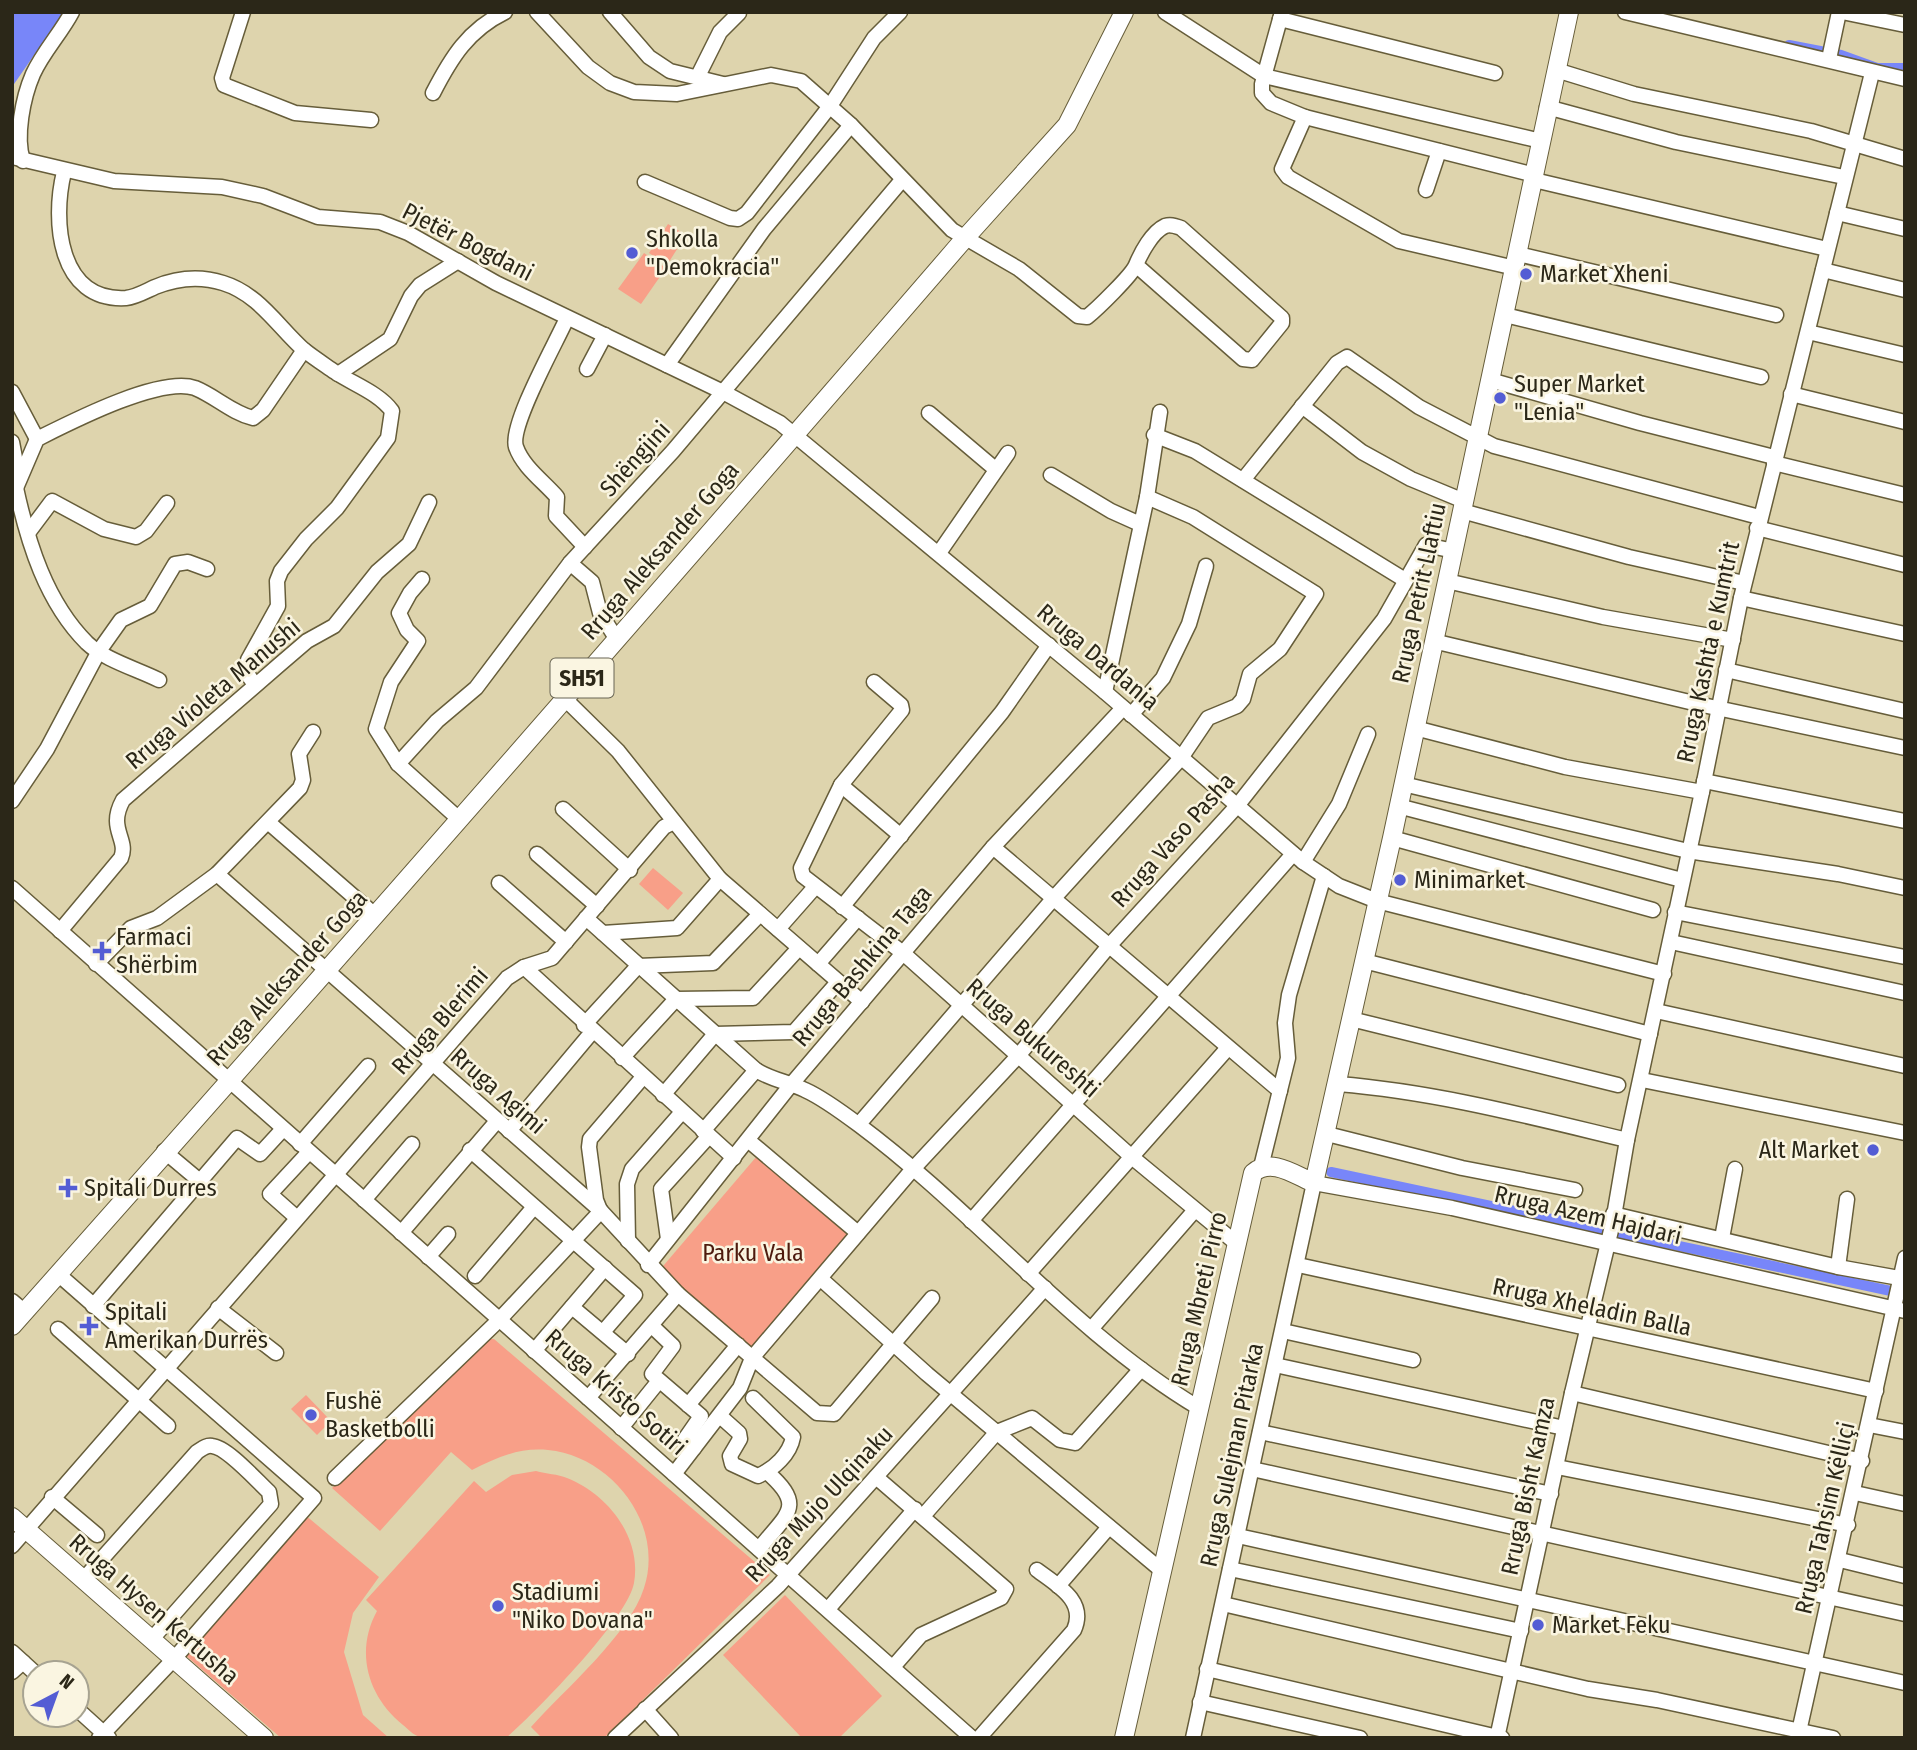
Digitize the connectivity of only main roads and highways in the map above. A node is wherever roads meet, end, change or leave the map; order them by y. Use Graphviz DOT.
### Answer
graph roads {
  1 [pos="1124,12"];
  2 [pos="1569,12"];
  3 [pos="1261,1167"];
  4 [pos="1314,1183"];
  5 [pos="19,1306"];
  6 [pos="12,1326"];
  7 [pos="12,1517"];
  8 [pos="264,1738"];
  9 [pos="1124,1738"];
  1 -- 5 [label="main road, Rruga Aleksander Goga / SH51"];
  2 -- 4 [label="main road, Rruga Petrit Llaftiu"];
  3 -- 4 [label="main road, Rruga Azem Hajdari"];
  3 -- 9 [label="main road, Rruga Mbreti Pirro"];
  5 -- 6 [label="main road, Rruga Aleksander Goga / SH51"];
  7 -- 8 [label="main road, Rruga Hysen Kertusha"];
}
